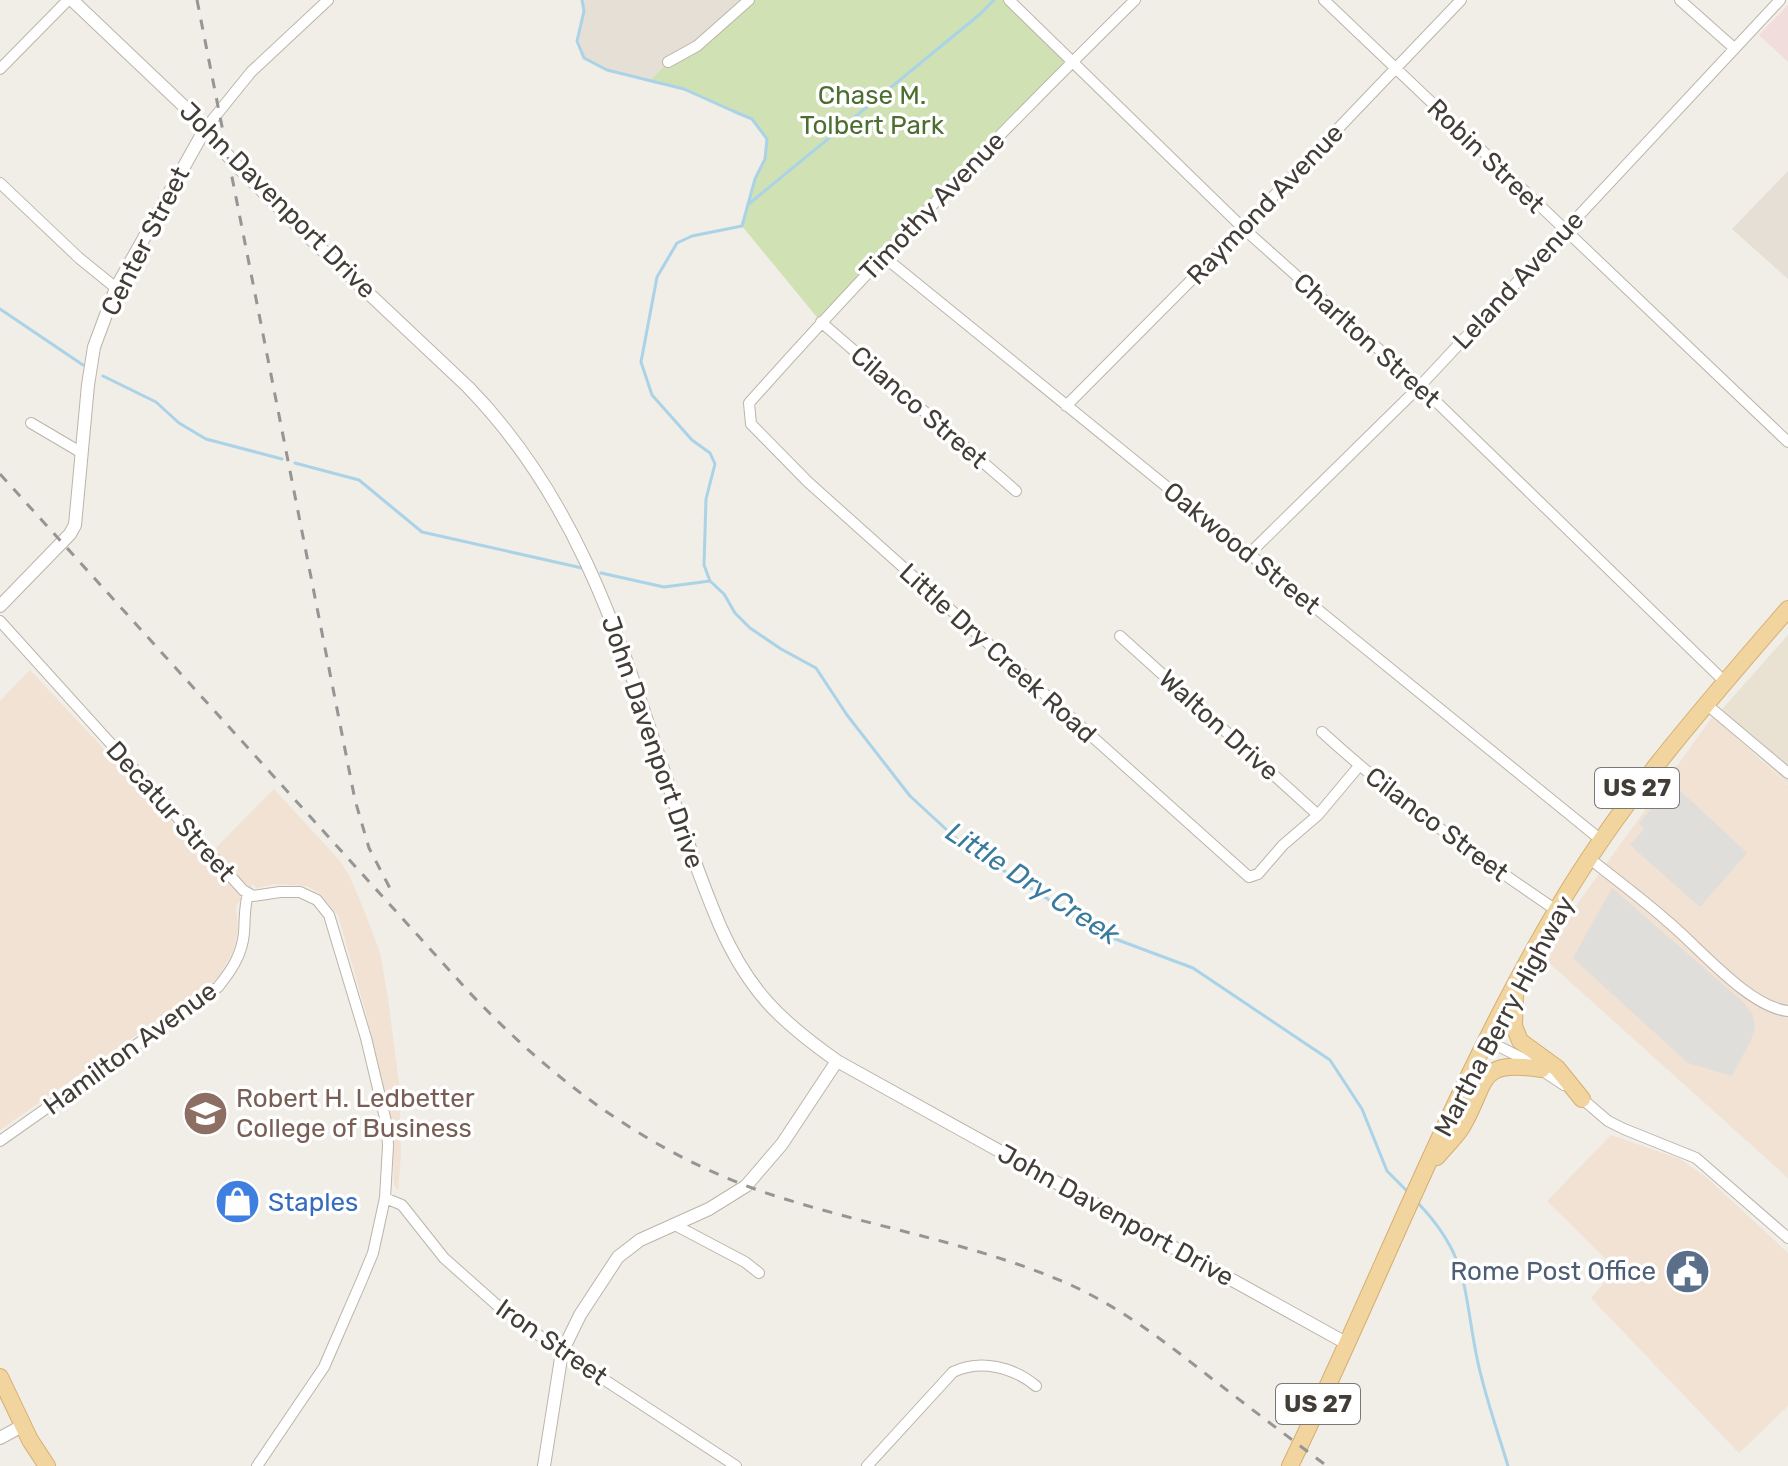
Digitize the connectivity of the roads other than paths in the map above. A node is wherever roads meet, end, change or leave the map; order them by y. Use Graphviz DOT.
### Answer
graph roads {
  1 [pos="70,0"];
  2 [pos="328,0"];
  3 [pos="749,0"];
  4 [pos="1009,0"];
  5 [pos="1135,0"];
  6 [pos="1324,0"];
  7 [pos="1461,0"];
  8 [pos="1680,0"];
  9 [pos="1780,0"];
  10 [pos="1734,48"];
  11 [pos="668,62"];
  12 [pos="1072,62"];
  13 [pos="0,69"];
  14 [pos="1395,70"];
  15 [pos="205,129"];
  16 [pos="0,183"];
  17 [pos="1243,228"];
  18 [pos="1564,230"];
  19 [pos="883,256"];
  20 [pos="116,288"];
  21 [pos="821,322"];
  22 [pos="1420,386"];
  23 [pos="1066,406"];
  24 [pos="31,423"];
  25 [pos="751,424"];
  26 [pos="1788,442"];
  27 [pos="82,453"];
  28 [pos="1016,491"];
  29 [pos="1249,554"];
  30 [pos="0,606"];
  31 [pos="1788,609"];
  32 [pos="0,621"];
  33 [pos="1120,636"];
  34 [pos="1725,682"];
  35 [pos="1706,704"];
  36 [pos="1322,732"];
  37 [pos="1359,766"];
  38 [pos="1788,773"];
  39 [pos="1318,815"];
  40 [pos="1601,840"];
  41 [pos="1589,858"];
  42 [pos="248,894"];
  43 [pos="1556,910"];
  44 [pos="1515,986"];
  45 [pos="1788,1011"];
  46 [pos="1486,1040"];
  47 [pos="837,1061"];
  48 [pos="1542,1069"];
  49 [pos="1582,1099"];
  50 [pos="0,1141"];
  51 [pos="1440,1146"];
  52 [pos="385,1198"];
  53 [pos="675,1225"];
  54 [pos="1788,1238"];
  55 [pos="759,1273"];
  56 [pos="1346,1343"];
  57 [pos="562,1352"];
  58 [pos="0,1377"];
  59 [pos="1036,1386"];
  60 [pos="22,1426"];
  61 [pos="0,1438"];
  62 [pos="47,1466"];
  63 [pos="257,1466"];
  64 [pos="544,1466"];
  65 [pos="736,1466"];
  66 [pos="867,1466"];
  67 [pos="1290,1466"];
  1 -- 13 [label="street"];
  1 -- 15 [label="street, John Davenport Drive"];
  2 -- 15 [label="street"];
  3 -- 11 [label="street"];
  4 -- 12 [label="street, Charlton Street"];
  5 -- 12 [label="street, Timothy Avenue"];
  6 -- 14 [label="street, Robin Street"];
  7 -- 14 [label="street, Raymond Avenue"];
  8 -- 10 [label="street"];
  9 -- 10 [label="street, Leland Avenue"];
  10 -- 18 [label="street, Leland Avenue"];
  12 -- 17 [label="street, Charlton Street"];
  12 -- 19 [label="street, Timothy Avenue"];
  14 -- 17 [label="street, Raymond Avenue"];
  14 -- 18 [label="street, Robin Street"];
  15 -- 20 [label="street, Center Street"];
  15 -- 47 [label="street, John Davenport Drive"];
  16 -- 20 [label="street"];
  17 -- 22 [label="street, Charlton Street"];
  17 -- 23 [label="street, Raymond Avenue"];
  18 -- 22 [label="street, Leland Avenue"];
  18 -- 26 [label="street, Robin Street"];
  19 -- 21 [label="street, Timothy Avenue"];
  19 -- 23 [label="street, Oakwood Street"];
  20 -- 27 [label="street, Center Street"];
  21 -- 25 [label="street, Timothy Avenue"];
  21 -- 28 [label="street, Cilanco Street"];
  22 -- 29 [label="street, Leland Avenue"];
  22 -- 34 [label="street, Charlton Street"];
  23 -- 29 [label="street, Oakwood Street"];
  24 -- 27 [label="street"];
  25 -- 39 [label="street, Little Dry Creek Road"];
  27 -- 30 [label="street, Center Street"];
  29 -- 40 [label="street, Oakwood Street"];
  31 -- 34 [label="main road, Martha Berry Highway / US 27"];
  32 -- 42 [label="street, Decatur Street"];
  33 -- 39 [label="street, Walton Drive"];
  34 -- 35 [label="main road, Martha Berry Highway / US 27"];
  35 -- 38 [label="street"];
  35 -- 40 [label="main road, Martha Berry Highway / US 27"];
  36 -- 37 [label="street, Cilanco Street"];
  37 -- 39 [label="street"];
  37 -- 43 [label="street, Cilanco Street"];
  40 -- 41 [label="main road, Martha Berry Highway / US 27"];
  41 -- 43 [label="main road, Martha Berry Highway / US 27"];
  41 -- 45 [label="street"];
  42 -- 50 [label="street, Hamilton Avenue"];
  42 -- 52 [label="street, Decatur Street"];
  43 -- 44 [label="main road, Martha Berry Highway / US 27"];
  44 -- 46 [label="main road, Martha Berry Highway / US 27"];
  44 -- 49 [label="main road"];
  46 -- 48 [label="street"];
  46 -- 51 [label="main road, Martha Berry Highway / US 27"];
  47 -- 53 [label="street"];
  47 -- 56 [label="street, John Davenport Drive"];
  48 -- 49 [label="street"];
  48 -- 51 [label="main road"];
  49 -- 54 [label="street"];
  51 -- 56 [label="main road, US 27"];
  52 -- 57 [label="street, Iron Street"];
  52 -- 63 [label="street, Decatur Street"];
  53 -- 55 [label="street"];
  53 -- 57 [label="street"];
  56 -- 67 [label="main road, US 27"];
  57 -- 64 [label="street"];
  57 -- 65 [label="street, Iron Street"];
  58 -- 60 [label="main road"];
  59 -- 66 [label="street"];
  60 -- 61 [label="street"];
  60 -- 62 [label="main road"];
}
